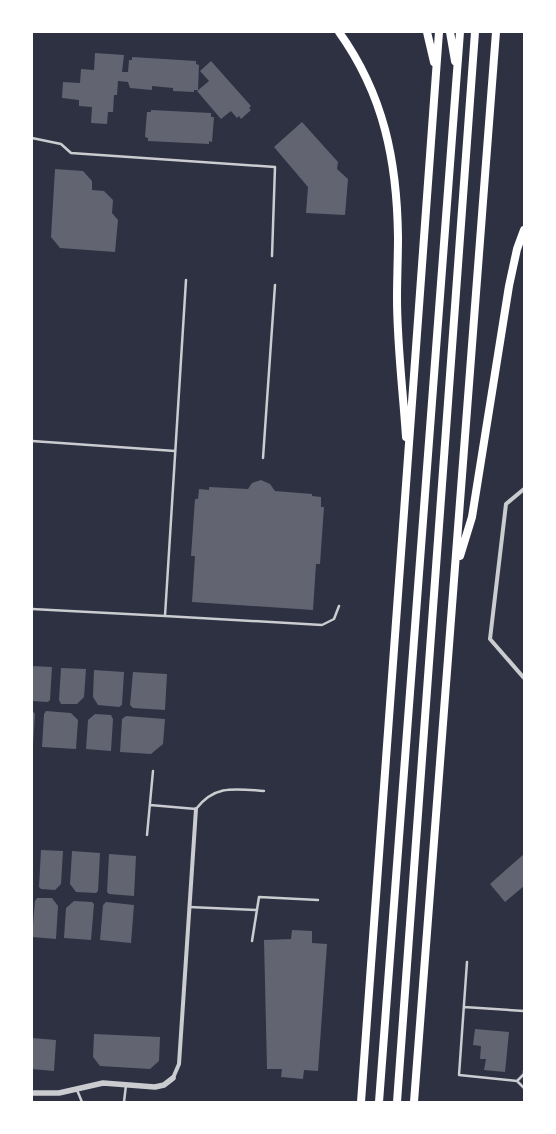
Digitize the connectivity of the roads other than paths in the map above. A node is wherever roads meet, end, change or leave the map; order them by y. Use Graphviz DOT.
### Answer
graph roads {
  1 [pos="339,32"];
  2 [pos="427,32"];
  3 [pos="439,32"];
  4 [pos="450,32"];
  5 [pos="460,32"];
  6 [pos="476,32"];
  7 [pos="496,32"];
  8 [pos="436,72"];
  9 [pos="457,76"];
  10 [pos="32,138"];
  11 [pos="524,230"];
  12 [pos="272,256"];
  13 [pos="186,280"];
  14 [pos="275,285"];
  15 [pos="32,441"];
  16 [pos="175,451"];
  17 [pos="263,458"];
  18 [pos="408,467"];
  19 [pos="524,489"];
  20 [pos="456,572"];
  21 [pos="339,606"];
  22 [pos="32,609"];
  23 [pos="165,616"];
  24 [pos="524,678"];
  25 [pos="153,771"];
  26 [pos="264,790"];
  27 [pos="150,805"];
  28 [pos="196,809"];
  29 [pos="148,835"];
  30 [pos="318,900"];
  31 [pos="189,906"];
  32 [pos="257,910"];
  33 [pos="252,941"];
  34 [pos="467,962"];
  35 [pos="464,1007"];
  36 [pos="524,1011"];
  37 [pos="524,1071"];
  38 [pos="173,1078"];
  39 [pos="517,1081"];
  40 [pos="126,1084"];
  41 [pos="524,1088"];
  42 [pos="76,1089"];
  43 [pos="32,1093"];
  44 [pos="82,1102"];
  45 [pos="124,1102"];
  46 [pos="361,1102"];
  47 [pos="379,1102"];
  48 [pos="397,1102"];
  49 [pos="414,1102"];
  1 -- 18 [label="highway"];
  2 -- 8 [label="highway"];
  3 -- 8 [label="highway"];
  4 -- 9 [label="highway"];
  5 -- 9 [label="highway"];
  6 -- 48 [label="highway"];
  7 -- 20 [label="highway"];
  8 -- 18 [label="highway"];
  9 -- 47 [label="highway"];
  10 -- 12 [label="lane"];
  11 -- 20 [label="highway"];
  13 -- 16 [label="lane"];
  14 -- 17 [label="lane"];
  15 -- 16 [label="lane"];
  16 -- 23 [label="lane"];
  18 -- 46 [label="highway"];
  19 -- 24 [label="street"];
  20 -- 49 [label="highway"];
  21 -- 23 [label="lane"];
  22 -- 23 [label="lane"];
  25 -- 27 [label="lane"];
  26 -- 28 [label="lane"];
  27 -- 28 [label="lane"];
  27 -- 29 [label="lane"];
  28 -- 31 [label="street"];
  30 -- 32 [label="lane"];
  31 -- 32 [label="lane"];
  31 -- 38 [label="street"];
  32 -- 33 [label="lane"];
  34 -- 35 [label="lane"];
  35 -- 36 [label="lane"];
  35 -- 39 [label="lane"];
  37 -- 39 [label="lane"];
  38 -- 40 [label="street"];
  39 -- 41 [label="lane"];
  40 -- 42 [label="street"];
  40 -- 45 [label="lane"];
  42 -- 43 [label="street"];
  42 -- 44 [label="lane"];
}
